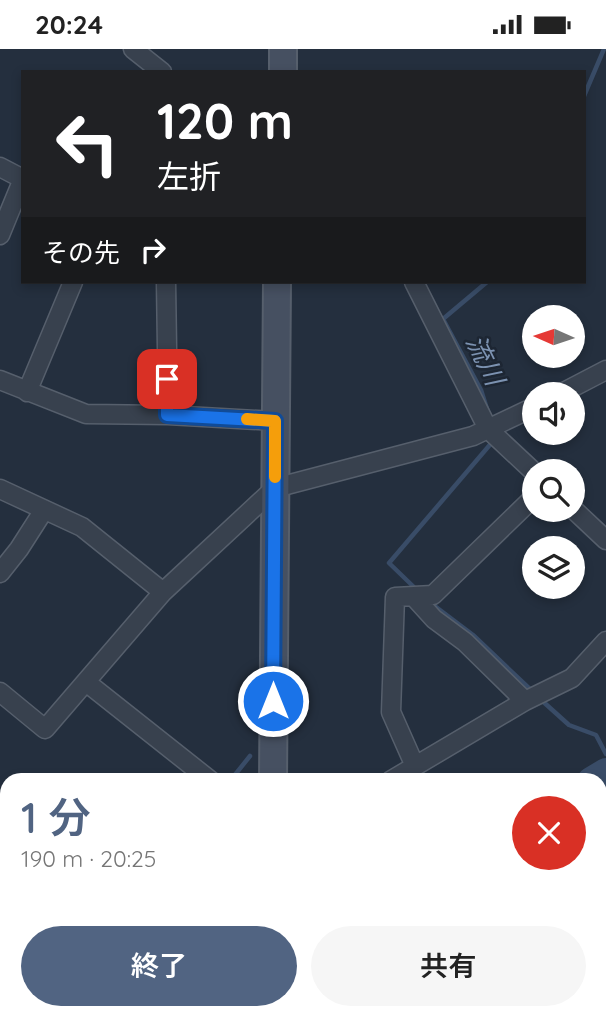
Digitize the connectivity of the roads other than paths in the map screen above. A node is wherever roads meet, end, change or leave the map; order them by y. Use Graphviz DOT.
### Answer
graph roads {
  1 [pos="133,49"];
  2 [pos="283,49"];
  3 [pos="159,70"];
  4 [pos="283,70"];
  5 [pos="0,167"];
  6 [pos="21,178"];
  7 [pos="21,184"];
  8 [pos="0,235"];
  9 [pos="72,284"];
  10 [pos="166,284"];
  11 [pos="277,284"];
  12 [pos="415,284"];
  13 [pos="606,370"];
  14 [pos="0,380"];
  15 [pos="583,382"];
  16 [pos="27,391"];
  17 [pos="522,413"];
  18 [pos="167,415"];
  19 [pos="275,421"];
  20 [pos="488,429"];
  21 [pos="522,461"];
  22 [pos="275,488"];
  23 [pos="0,489"];
  24 [pos="522,509"];
  25 [pos="44,510"];
  26 [pos="585,521"];
  27 [pos="606,540"];
  28 [pos="0,573"];
  29 [pos="163,592"];
  30 [pos="414,597"];
  31 [pos="606,641"];
  32 [pos="86,681"];
  33 [pos="0,693"];
  34 [pos="525,701"];
  35 [pos="414,764"];
  36 [pos="201,773"];
  37 [pos="272,773"];
  38 [pos="401,773"];
  1 -- 3 [label="street"];
  2 -- 4 [label="street"];
  5 -- 6 [label="street"];
  7 -- 8 [label="street"];
  9 -- 16 [label="street"];
  10 -- 18 [label="street"];
  11 -- 19 [label="street"];
  12 -- 20 [label="street"];
  13 -- 15 [label="street"];
  14 -- 16 [label="street"];
  16 -- 18 [label="street"];
  17 -- 20 [label="street"];
  18 -- 19 [label="street"];
  19 -- 22 [label="street"];
  20 -- 21 [label="street"];
  20 -- 22 [label="street"];
  22 -- 29 [label="street"];
  22 -- 37 [label="street"];
  23 -- 25 [label="street"];
  24 -- 30 [label="street"];
  25 -- 28 [label="street"];
  25 -- 29 [label="street"];
  26 -- 27 [label="street"];
  29 -- 32 [label="street"];
  30 -- 34 [label="street"];
  30 -- 35 [label="street"];
  31 -- 34 [label="street"];
  32 -- 33 [label="street"];
  32 -- 36 [label="street"];
  34 -- 35 [label="street"];
  35 -- 38 [label="street"];
}
